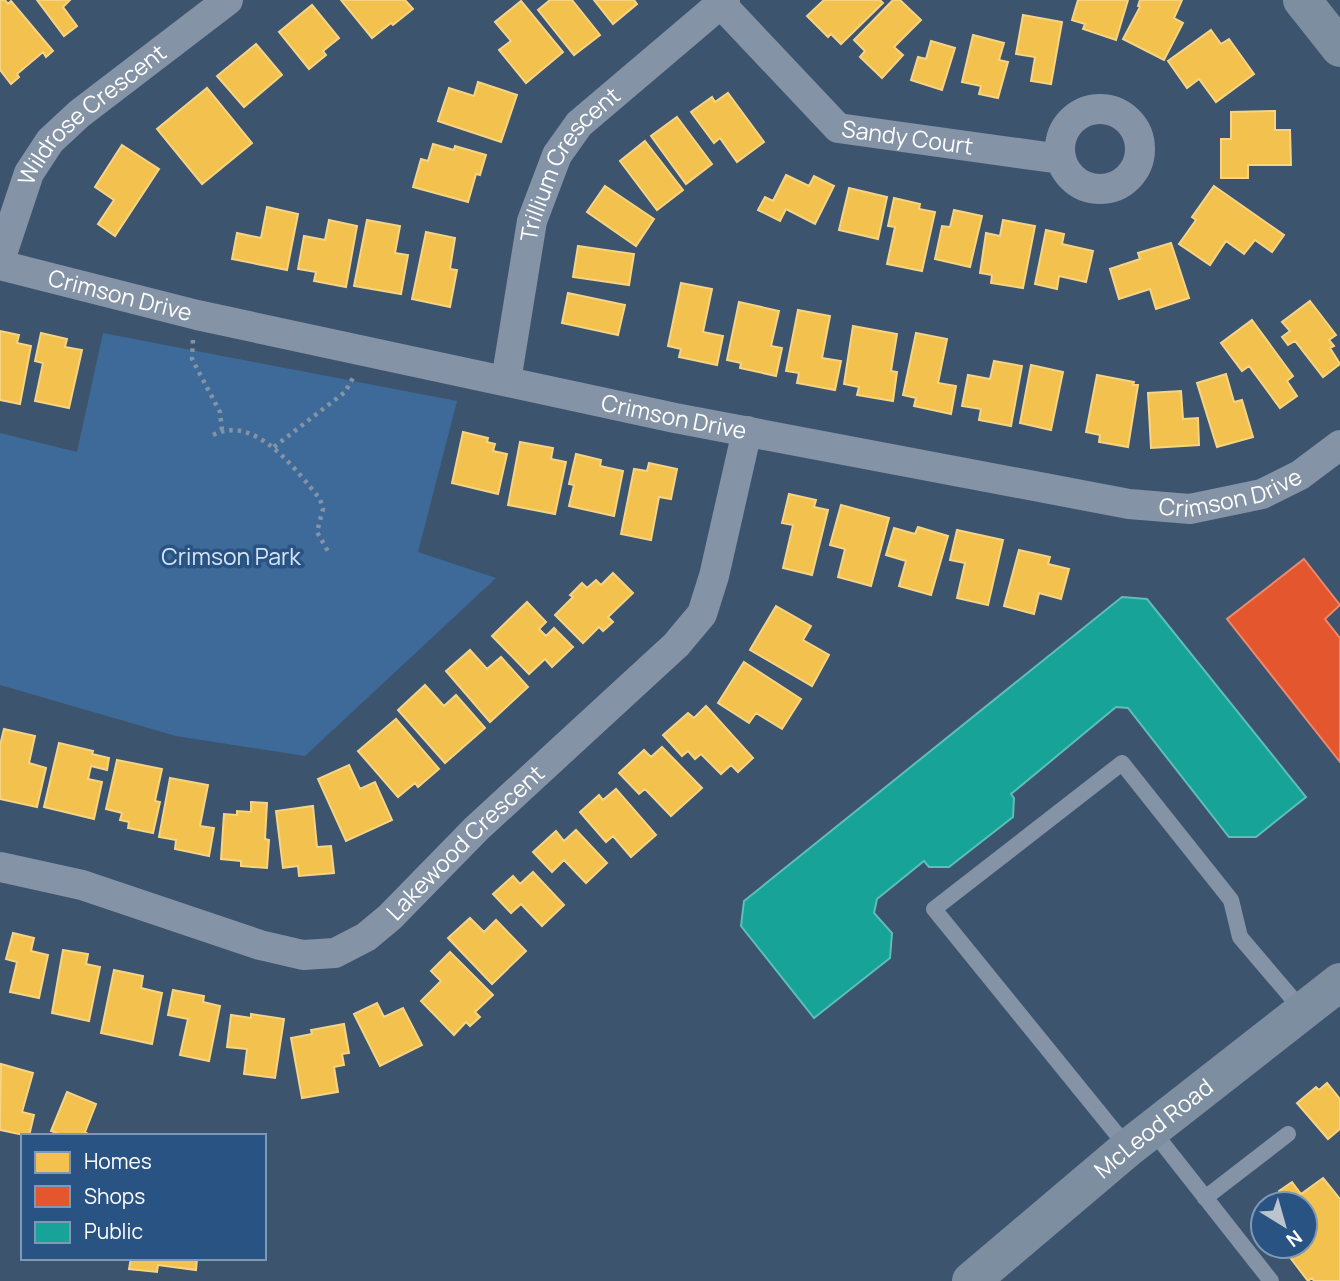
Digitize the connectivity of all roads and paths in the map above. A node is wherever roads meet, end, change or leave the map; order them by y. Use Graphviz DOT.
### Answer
graph roads {
  1 [pos="228,0"];
  2 [pos="1302,0"];
  3 [pos="723,2"];
  4 [pos="1340,48"];
  5 [pos="1061,159"];
  6 [pos="0,260"];
  7 [pos="0,265"];
  8 [pos="197,314"];
  9 [pos="368,351"];
  10 [pos="506,381"];
  11 [pos="222,430"];
  12 [pos="747,431"];
  13 [pos="213,435"];
  14 [pos="1340,445"];
  15 [pos="274,447"];
  16 [pos="329,553"];
  17 [pos="0,867"];
  18 [pos="1340,982"];
  19 [pos="1303,1011"];
  20 [pos="1288,1134"];
  21 [pos="1140,1139"];
  22 [pos="1205,1198"];
  23 [pos="986,1276"];
  24 [pos="1271,1281"];
  1 -- 6 [label="street, Wildrose Crescent"];
  2 -- 4 [label="main road"];
  3 -- 5 [label="street, Sandy Court"];
  3 -- 10 [label="street, Trillium Crescent"];
  7 -- 8 [label="street, Crimson Drive"];
  8 -- 9 [label="street, Crimson Drive"];
  8 -- 11 [label="path"];
  9 -- 10 [label="street, Crimson Drive"];
  9 -- 15 [label="path"];
  10 -- 12 [label="street, Crimson Drive"];
  11 -- 13 [label="path"];
  11 -- 15 [label="path"];
  12 -- 14 [label="street, Crimson Drive"];
  12 -- 17 [label="street, Lakewood Crescent"];
  15 -- 16 [label="path"];
  18 -- 19 [label="main road, McLeod Road"];
  19 -- 21 [label="main road, McLeod Road"];
  19 -- 21 [label="lane"];
  20 -- 22 [label="lane"];
  21 -- 22 [label="lane"];
  21 -- 23 [label="main road, McLeod Road"];
  22 -- 24 [label="lane"];
}
